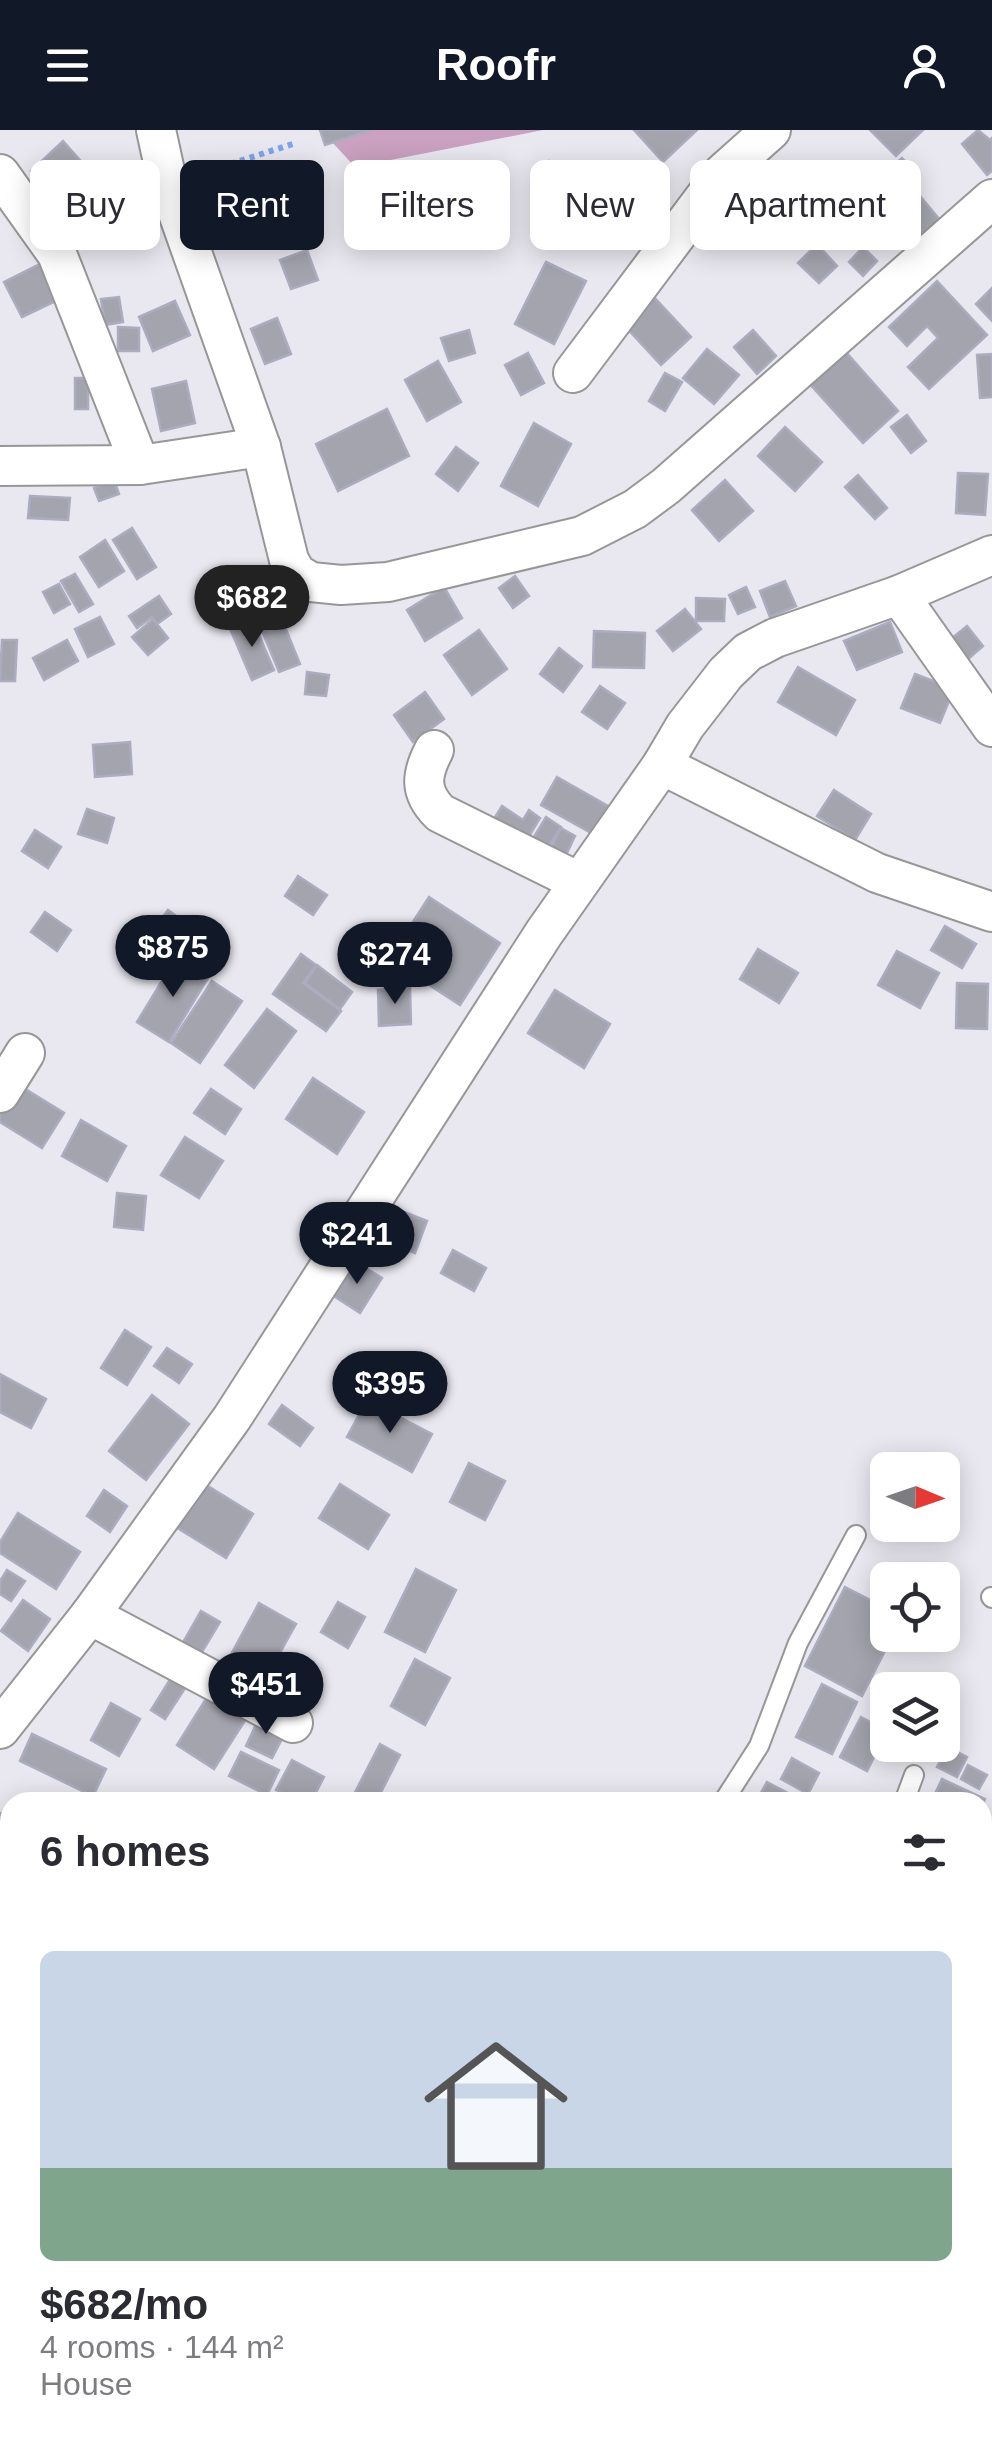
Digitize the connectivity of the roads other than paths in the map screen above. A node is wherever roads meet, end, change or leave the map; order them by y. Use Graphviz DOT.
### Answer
graph roads {
  1 [pos="156,130"];
  2 [pos="771,130"];
  3 [pos="0,174"];
  4 [pos="992,198"];
  5 [pos="573,373"];
  6 [pos="261,447"];
  7 [pos="140,464"];
  8 [pos="0,466"];
  9 [pos="992,555"];
  10 [pos="899,595"];
  11 [pos="992,726"];
  12 [pos="434,750"];
  13 [pos="662,765"];
  14 [pos="580,882"];
  15 [pos="992,912"];
  16 [pos="25,1053"];
  17 [pos="0,1092"];
  18 [pos="856,1535"];
  19 [pos="90,1615"];
  20 [pos="3,1717"];
  21 [pos="293,1723"];
  22 [pos="914,1775"];
  23 [pos="730,1792"];
  24 [pos="908,1792"];
  1 -- 6 [label="street"];
  2 -- 5 [label="street"];
  3 -- 7 [label="street"];
  4 -- 6 [label="street"];
  6 -- 7 [label="street"];
  7 -- 8 [label="street"];
  9 -- 10 [label="street"];
  10 -- 11 [label="street"];
  10 -- 13 [label="street"];
  12 -- 14 [label="street"];
  13 -- 14 [label="street"];
  13 -- 15 [label="street"];
  14 -- 19 [label="street"];
  16 -- 17 [label="street"];
  18 -- 23 [label="lane"];
  19 -- 20 [label="street"];
  19 -- 21 [label="street"];
  22 -- 24 [label="lane"];
}
